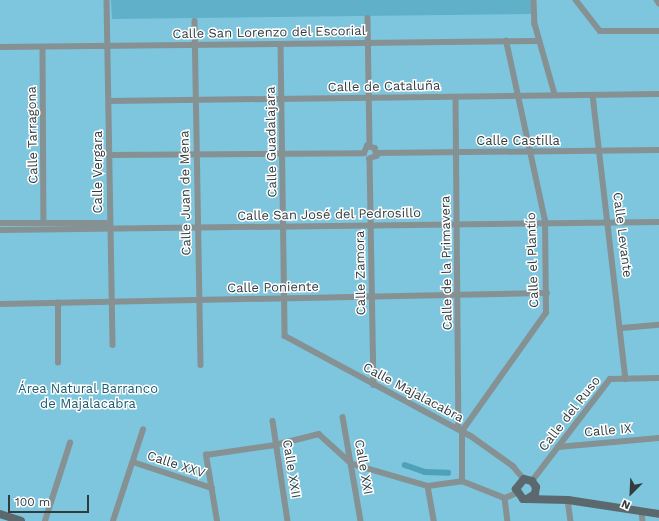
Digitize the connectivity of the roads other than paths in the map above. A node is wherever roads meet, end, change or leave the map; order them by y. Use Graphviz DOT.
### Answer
graph roads {
  1 [pos="108,0"];
  2 [pos="534,0"];
  3 [pos="576,0"];
  4 [pos="657,0"];
  5 [pos="659,3"];
  6 [pos="368,18"];
  7 [pos="195,22"];
  8 [pos="659,31"];
  9 [pos="506,41"];
  10 [pos="539,41"];
  11 [pos="368,42"];
  12 [pos="281,44"];
  13 [pos="0,47"];
  14 [pos="43,47"];
  15 [pos="108,47"];
  16 [pos="195,47"];
  17 [pos="555,94"];
  18 [pos="659,94"];
  19 [pos="593,95"];
  20 [pos="519,96"];
  21 [pos="456,97"];
  22 [pos="369,98"];
  23 [pos="283,99"];
  24 [pos="110,101"];
  25 [pos="196,101"];
  26 [pos="370,145"];
  27 [pos="600,150"];
  28 [pos="659,150"];
  29 [pos="457,152"];
  30 [pos="533,152"];
  31 [pos="283,153"];
  32 [pos="364,153"];
  33 [pos="377,153"];
  34 [pos="196,154"];
  35 [pos="110,155"];
  36 [pos="370,159"];
  37 [pos="609,222"];
  38 [pos="659,222"];
  39 [pos="0,223"];
  40 [pos="44,223"];
  41 [pos="545,223"];
  42 [pos="458,224"];
  43 [pos="109,226"];
  44 [pos="370,226"];
  45 [pos="284,227"];
  46 [pos="197,228"];
  47 [pos="0,230"];
  48 [pos="547,294"];
  49 [pos="459,296"];
  50 [pos="372,297"];
  51 [pos="285,299"];
  52 [pos="199,300"];
  53 [pos="112,301"];
  54 [pos="58,303"];
  55 [pos="0,304"];
  56 [pos="659,325"];
  57 [pos="622,328"];
  58 [pos="285,336"];
  59 [pos="113,345"];
  60 [pos="58,363"];
  61 [pos="201,365"];
  62 [pos="659,378"];
  63 [pos="626,379"];
  64 [pos="374,385"];
  65 [pos="343,417"];
  66 [pos="272,421"];
  67 [pos="143,430"];
  68 [pos="460,430"];
  69 [pos="659,438"];
  70 [pos="70,443"];
  71 [pos="275,445"];
  72 [pos="558,447"];
  73 [pos="133,462"];
  74 [pos="352,464"];
  75 [pos="528,480"];
  76 [pos="462,482"];
  77 [pos="428,486"];
  78 [pos="212,488"];
  79 [pos="536,491"];
  80 [pos="517,493"];
  81 [pos="505,498"];
  82 [pos="527,499"];
  83 [pos="558,500"];
  84 [pos="568,500"];
  85 [pos="642,512"];
  86 [pos="0,514"];
  87 [pos="659,514"];
  88 [pos="21,521"];
  89 [pos="45,521"];
  90 [pos="113,521"];
  91 [pos="217,521"];
  92 [pos="288,521"];
  93 [pos="361,521"];
  94 [pos="434,521"];
  95 [pos="508,521"];
  96 [pos="571,521"];
  97 [pos="643,521"];
  1 -- 15 [label="street, Calle Vergara"];
  2 -- 10 [label="street"];
  3 -- 8 [label="street"];
  4 -- 5 [label="street"];
  6 -- 11 [label="street"];
  7 -- 16 [label="street, Calle Juan de Mena"];
  9 -- 10 [label="street, Calle San Lorenzo del Escorial"];
  9 -- 11 [label="street, Calle San Lorenzo del Escorial"];
  9 -- 20 [label="street, Calle el Plantío"];
  10 -- 17 [label="street"];
  11 -- 12 [label="street, Calle San Lorenzo del Escorial"];
  11 -- 22 [label="street"];
  12 -- 16 [label="street, Calle San Lorenzo del Escorial"];
  12 -- 23 [label="street, Calle Guadalajara"];
  13 -- 14 [label="street, Calle San Lorenzo del Escorial"];
  14 -- 15 [label="street, Calle San Lorenzo del Escorial"];
  14 -- 40 [label="street, Calle Tarragona"];
  15 -- 16 [label="street, Calle San Lorenzo del Escorial"];
  15 -- 24 [label="street, Calle Vergara"];
  16 -- 25 [label="street, Calle Juan de Mena"];
  17 -- 19 [label="street, Calle de Cataluña"];
  17 -- 20 [label="street, Calle de Cataluña"];
  18 -- 19 [label="street, Calle de Cataluña"];
  19 -- 27 [label="street, Calle Levante"];
  20 -- 21 [label="street, Calle de Cataluña"];
  20 -- 30 [label="street, Calle el Plantío"];
  21 -- 22 [label="street, Calle de Cataluña"];
  21 -- 29 [label="street, Calle de la Primavera"];
  22 -- 23 [label="street, Calle de Cataluña"];
  22 -- 26 [label="street"];
  23 -- 25 [label="street, Calle de Cataluña"];
  23 -- 31 [label="street, Calle Guadalajara"];
  24 -- 25 [label="street, Calle de Cataluña"];
  24 -- 35 [label="street, Calle Vergara"];
  25 -- 34 [label="street, Calle Juan de Mena"];
  26 -- 32 [label="street"];
  26 -- 33 [label="street"];
  27 -- 28 [label="street, Calle Castilla"];
  27 -- 30 [label="street, Calle Castilla"];
  27 -- 37 [label="street, Calle Levante"];
  29 -- 30 [label="street, Calle Castilla"];
  29 -- 33 [label="street, Calle Castilla"];
  29 -- 42 [label="street, Calle de la Primavera"];
  30 -- 41 [label="street, Calle el Plantío"];
  31 -- 32 [label="street"];
  31 -- 34 [label="street"];
  31 -- 45 [label="street, Calle Guadalajara"];
  32 -- 36 [label="street"];
  33 -- 36 [label="street"];
  34 -- 35 [label="street"];
  34 -- 46 [label="street, Calle Juan de Mena"];
  35 -- 43 [label="street, Calle Vergara"];
  36 -- 44 [label="street, Calle Zamora"];
  37 -- 38 [label="street, Calle San José del Pedrosillo"];
  37 -- 41 [label="street, Calle San José del Pedrosillo"];
  37 -- 57 [label="street, Calle Levante"];
  39 -- 40 [label="street, Calle San José del Pedrosillo"];
  40 -- 43 [label="street, Calle San José del Pedrosillo"];
  41 -- 42 [label="street, Calle San José del Pedrosillo"];
  41 -- 48 [label="street, Calle el Plantío"];
  42 -- 44 [label="street, Calle San José del Pedrosillo"];
  42 -- 49 [label="street, Calle de la Primavera"];
  43 -- 46 [label="street, Calle San José del Pedrosillo"];
  43 -- 47 [label="street, Calle San José del Pedrosillo"];
  43 -- 53 [label="street, Calle Vergara"];
  44 -- 45 [label="street, Calle San José del Pedrosillo"];
  44 -- 50 [label="street, Calle Zamora"];
  45 -- 46 [label="street, Calle San José del Pedrosillo"];
  45 -- 51 [label="street, Calle Guadalajara"];
  46 -- 52 [label="street, Calle Juan de Mena"];
  48 -- 49 [label="street, Calle Poniente"];
  48 -- 68 [label="street, Calle el Plantío"];
  49 -- 50 [label="street, Calle Poniente"];
  49 -- 68 [label="street, Calle de la Primavera"];
  50 -- 51 [label="street, Calle Poniente"];
  50 -- 64 [label="street, Calle Zamora"];
  51 -- 52 [label="street, Calle Poniente"];
  51 -- 58 [label="street, Calle Guadalajara"];
  52 -- 53 [label="street, Calle Poniente"];
  52 -- 61 [label="street, Calle Juan de Mena"];
  53 -- 54 [label="street, Calle Poniente"];
  53 -- 59 [label="street, Calle Vergara"];
  54 -- 55 [label="street, Calle Poniente"];
  54 -- 60 [label="street"];
  56 -- 57 [label="street"];
  57 -- 63 [label="street, Calle Levante"];
  58 -- 64 [label="street, Calle Majalacabra"];
  62 -- 63 [label="street, Calle del Ruso"];
  63 -- 72 [label="street, Calle del Ruso"];
  64 -- 68 [label="street, Calle Majalacabra"];
  65 -- 74 [label="street, Calle XXI"];
  66 -- 71 [label="street, Calle XXII"];
  67 -- 73 [label="street"];
  68 -- 75 [label="street, Calle Majalacabra"];
  68 -- 76 [label="street, Calle de la Primavera"];
  69 -- 72 [label="street, Calle IX"];
  70 -- 89 [label="street"];
  71 -- 74 [label="street"];
  71 -- 78 [label="street"];
  71 -- 92 [label="street, Calle XXII"];
  72 -- 75 [label="street, Calle del Ruso"];
  73 -- 78 [label="street, Calle XXV"];
  73 -- 90 [label="street"];
  74 -- 77 [label="street"];
  74 -- 93 [label="street, Calle XXI"];
  75 -- 79 [label="street"];
  75 -- 80 [label="street"];
  76 -- 77 [label="street"];
  76 -- 81 [label="street"];
  77 -- 94 [label="street"];
  78 -- 91 [label="street"];
  79 -- 82 [label="street"];
  79 -- 83 [label="street"];
  80 -- 81 [label="street"];
  80 -- 82 [label="street"];
  81 -- 95 [label="street"];
  82 -- 83 [label="street"];
  83 -- 84 [label="street"];
  84 -- 85 [label="street"];
  84 -- 96 [label="street"];
  85 -- 87 [label="street"];
  85 -- 97 [label="street"];
  86 -- 88 [label="street"];
}
